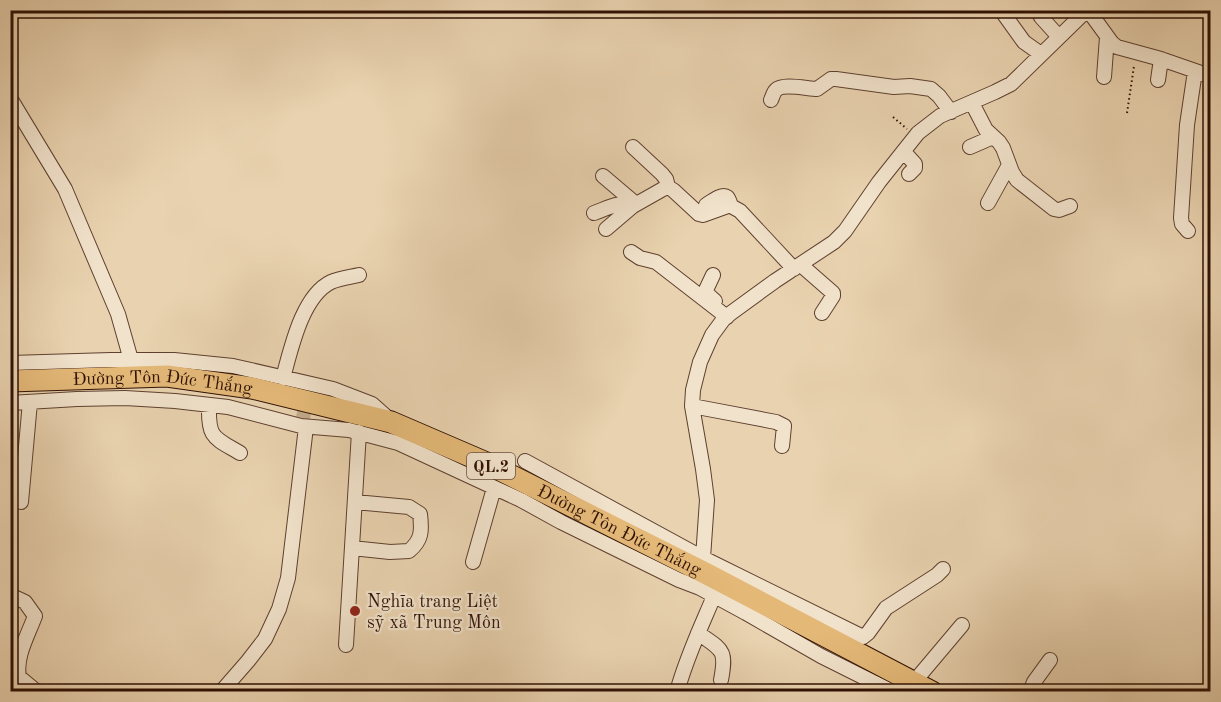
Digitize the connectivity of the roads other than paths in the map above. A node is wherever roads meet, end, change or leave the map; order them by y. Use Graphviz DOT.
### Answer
graph roads {
  1 [pos="1001,10"];
  2 [pos="1046,10"];
  3 [pos="1087,10"];
  4 [pos="1059,37"];
  5 [pos="1107,37"];
  6 [pos="1041,54"];
  7 [pos="1161,59"];
  8 [pos="1195,70"];
  9 [pos="1210,76"];
  10 [pos="1104,77"];
  11 [pos="1158,80"];
  12 [pos="10,98"];
  13 [pos="771,100"];
  14 [pos="972,103"];
  15 [pos="951,112"];
  16 [pos="993,137"];
  17 [pos="633,147"];
  18 [pos="970,147"];
  19 [pos="904,152"];
  20 [pos="1009,165"];
  21 [pos="909,174"];
  22 [pos="603,176"];
  23 [pos="668,187"];
  24 [pos="987,203"];
  25 [pos="634,205"];
  26 [pos="706,205"];
  27 [pos="731,206"];
  28 [pos="1070,206"];
  29 [pos="594,213"];
  30 [pos="606,229"];
  31 [pos="1188,231"];
  32 [pos="631,252"];
  33 [pos="798,267"];
  34 [pos="713,275"];
  35 [pos="359,276"];
  36 [pos="822,313"];
  37 [pos="729,315"];
  38 [pos="131,360"];
  39 [pos="10,363"];
  40 [pos="283,378"];
  41 [pos="10,381"];
  42 [pos="30,402"];
  43 [pos="10,403"];
  44 [pos="209,405"];
  45 [pos="692,406"];
  46 [pos="303,424"];
  47 [pos="374,427"];
  48 [pos="782,446"];
  49 [pos="240,453"];
  50 [pos="525,461"];
  51 [pos="494,488"];
  52 [pos="21,502"];
  53 [pos="355,502"];
  54 [pos="352,548"];
  55 [pos="473,562"];
  56 [pos="942,569"];
  57 [pos="705,570"];
  58 [pos="10,595"];
  59 [pos="714,596"];
  60 [pos="962,625"];
  61 [pos="698,633"];
  62 [pos="346,645"];
  63 [pos="1050,660"];
  64 [pos="721,680"];
  65 [pos="923,687"];
  66 [pos="38,692"];
  67 [pos="221,692"];
  68 [pos="677,692"];
  69 [pos="893,692"];
  70 [pos="1030,692"];
  1 -- 6 [label="street"];
  2 -- 4 [label="street"];
  3 -- 4 [label="street"];
  3 -- 5 [label="street"];
  4 -- 6 [label="street"];
  5 -- 7 [label="street"];
  5 -- 10 [label="street"];
  6 -- 14 [label="street"];
  7 -- 8 [label="street"];
  7 -- 11 [label="street"];
  8 -- 9 [label="street"];
  8 -- 31 [label="street"];
  12 -- 38 [label="street"];
  13 -- 15 [label="street"];
  14 -- 15 [label="street"];
  14 -- 16 [label="street"];
  15 -- 19 [label="street"];
  16 -- 18 [label="street"];
  16 -- 20 [label="street"];
  17 -- 23 [label="street"];
  19 -- 21 [label="street"];
  19 -- 33 [label="street"];
  20 -- 24 [label="street"];
  20 -- 28 [label="street"];
  22 -- 25 [label="street"];
  23 -- 25 [label="street"];
  23 -- 27 [label="street"];
  25 -- 29 [label="street"];
  25 -- 30 [label="street"];
  26 -- 27 [label="street"];
  27 -- 33 [label="street"];
  32 -- 37 [label="street"];
  33 -- 36 [label="street"];
  33 -- 37 [label="street"];
  34 -- 37 [label="street"];
  35 -- 40 [label="street"];
  37 -- 45 [label="street"];
  38 -- 39 [label="street"];
  38 -- 40 [label="street"];
  40 -- 47 [label="street"];
  41 -- 47 [label="highway, Đường Tôn Đức Thắng / QL.2"];
  42 -- 43 [label="street"];
  42 -- 44 [label="street"];
  42 -- 52 [label="street"];
  44 -- 46 [label="street"];
  44 -- 49 [label="street"];
  45 -- 48 [label="street"];
  45 -- 57 [label="street"];
  46 -- 47 [label="street"];
  46 -- 67 [label="street"];
  47 -- 51 [label="street"];
  47 -- 53 [label="street"];
  47 -- 57 [label="highway, Đường Tôn Đức Thắng / QL.2"];
  50 -- 57 [label="street"];
  51 -- 55 [label="street"];
  51 -- 57 [label="street"];
  53 -- 54 [label="street"];
  53 -- 54 [label="street"];
  54 -- 62 [label="street"];
  56 -- 57 [label="street"];
  57 -- 59 [label="street"];
  57 -- 65 [label="highway, Đường Tôn Đức Thắng / QL.2"];
  58 -- 66 [label="street"];
  59 -- 61 [label="street"];
  59 -- 69 [label="street"];
  60 -- 65 [label="street"];
  61 -- 64 [label="street"];
  61 -- 68 [label="street"];
  63 -- 70 [label="street"];
}
